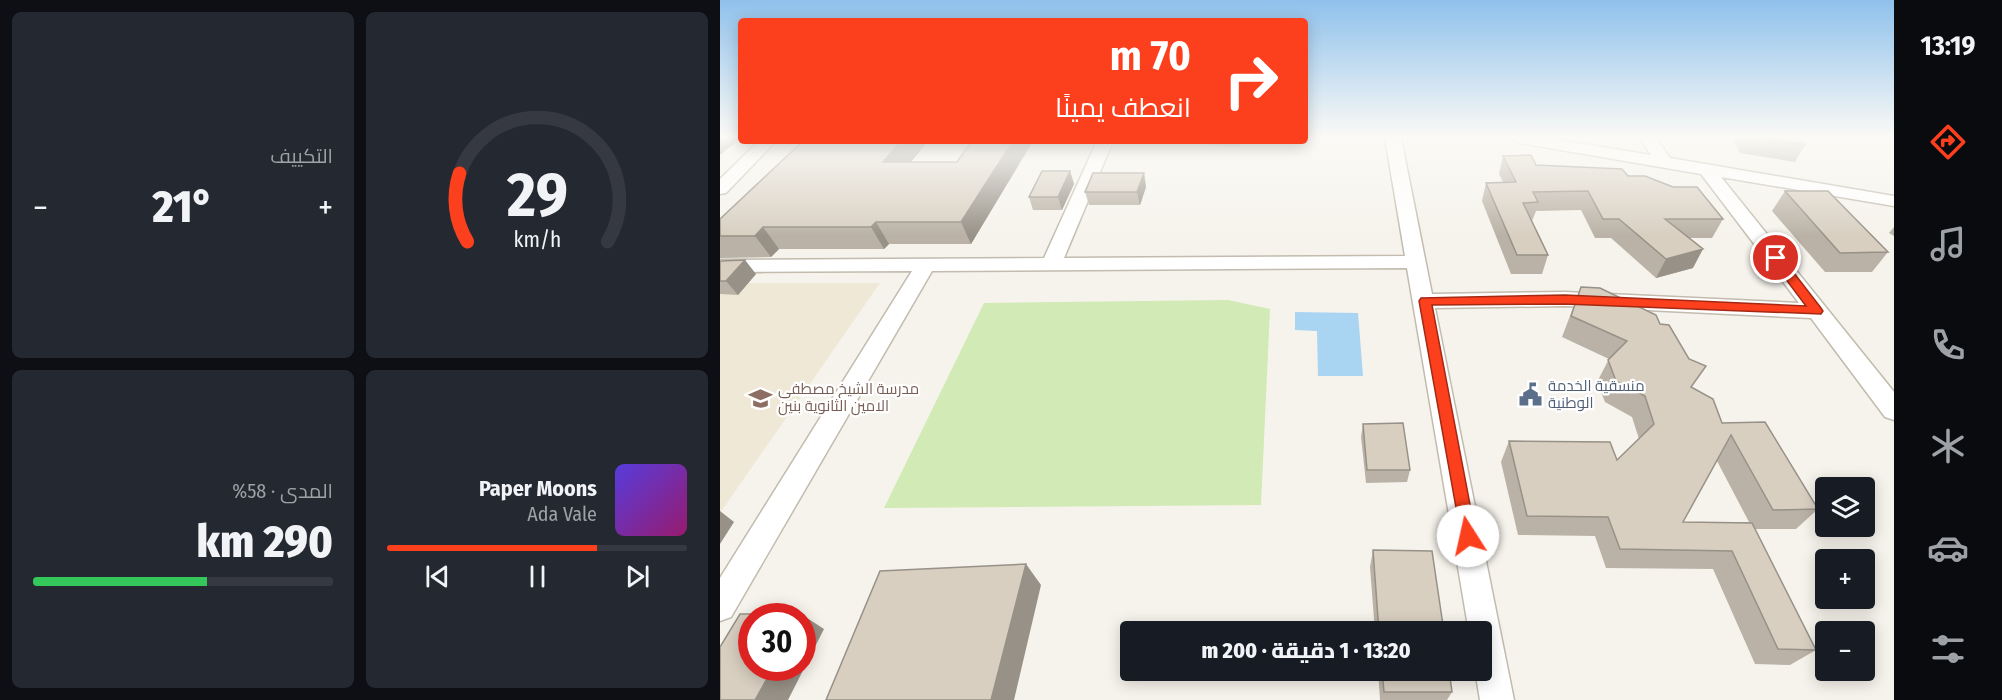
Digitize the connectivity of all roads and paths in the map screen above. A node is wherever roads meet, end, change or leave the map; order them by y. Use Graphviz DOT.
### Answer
graph roads {
  1 [pos="1707,170"];
  2 [pos="738,171"];
  3 [pos="1092,171"];
  4 [pos="1400,171"];
  5 [pos="1711,171"];
  6 [pos="720,189"];
  7 [pos="1894,201"];
  8 [pos="1418,262"];
  9 [pos="1051,265"];
  10 [pos="720,266"];
  11 [pos="925,266"];
  12 [pos="1425,301"];
  13 [pos="1817,311"];
  14 [pos="1894,410"];
  15 [pos="720,606"];
  16 [pos="1497,700"];
  1 -- 13 [label="street"];
  2 -- 6 [label="street"];
  3 -- 9 [label="street"];
  4 -- 8 [label="street"];
  5 -- 7 [label="street"];
  8 -- 9 [label="street"];
  8 -- 12 [label="street"];
  9 -- 11 [label="street"];
  10 -- 11 [label="street"];
  11 -- 15 [label="street"];
  12 -- 13 [label="street"];
  12 -- 16 [label="street"];
  13 -- 14 [label="street"];
}
